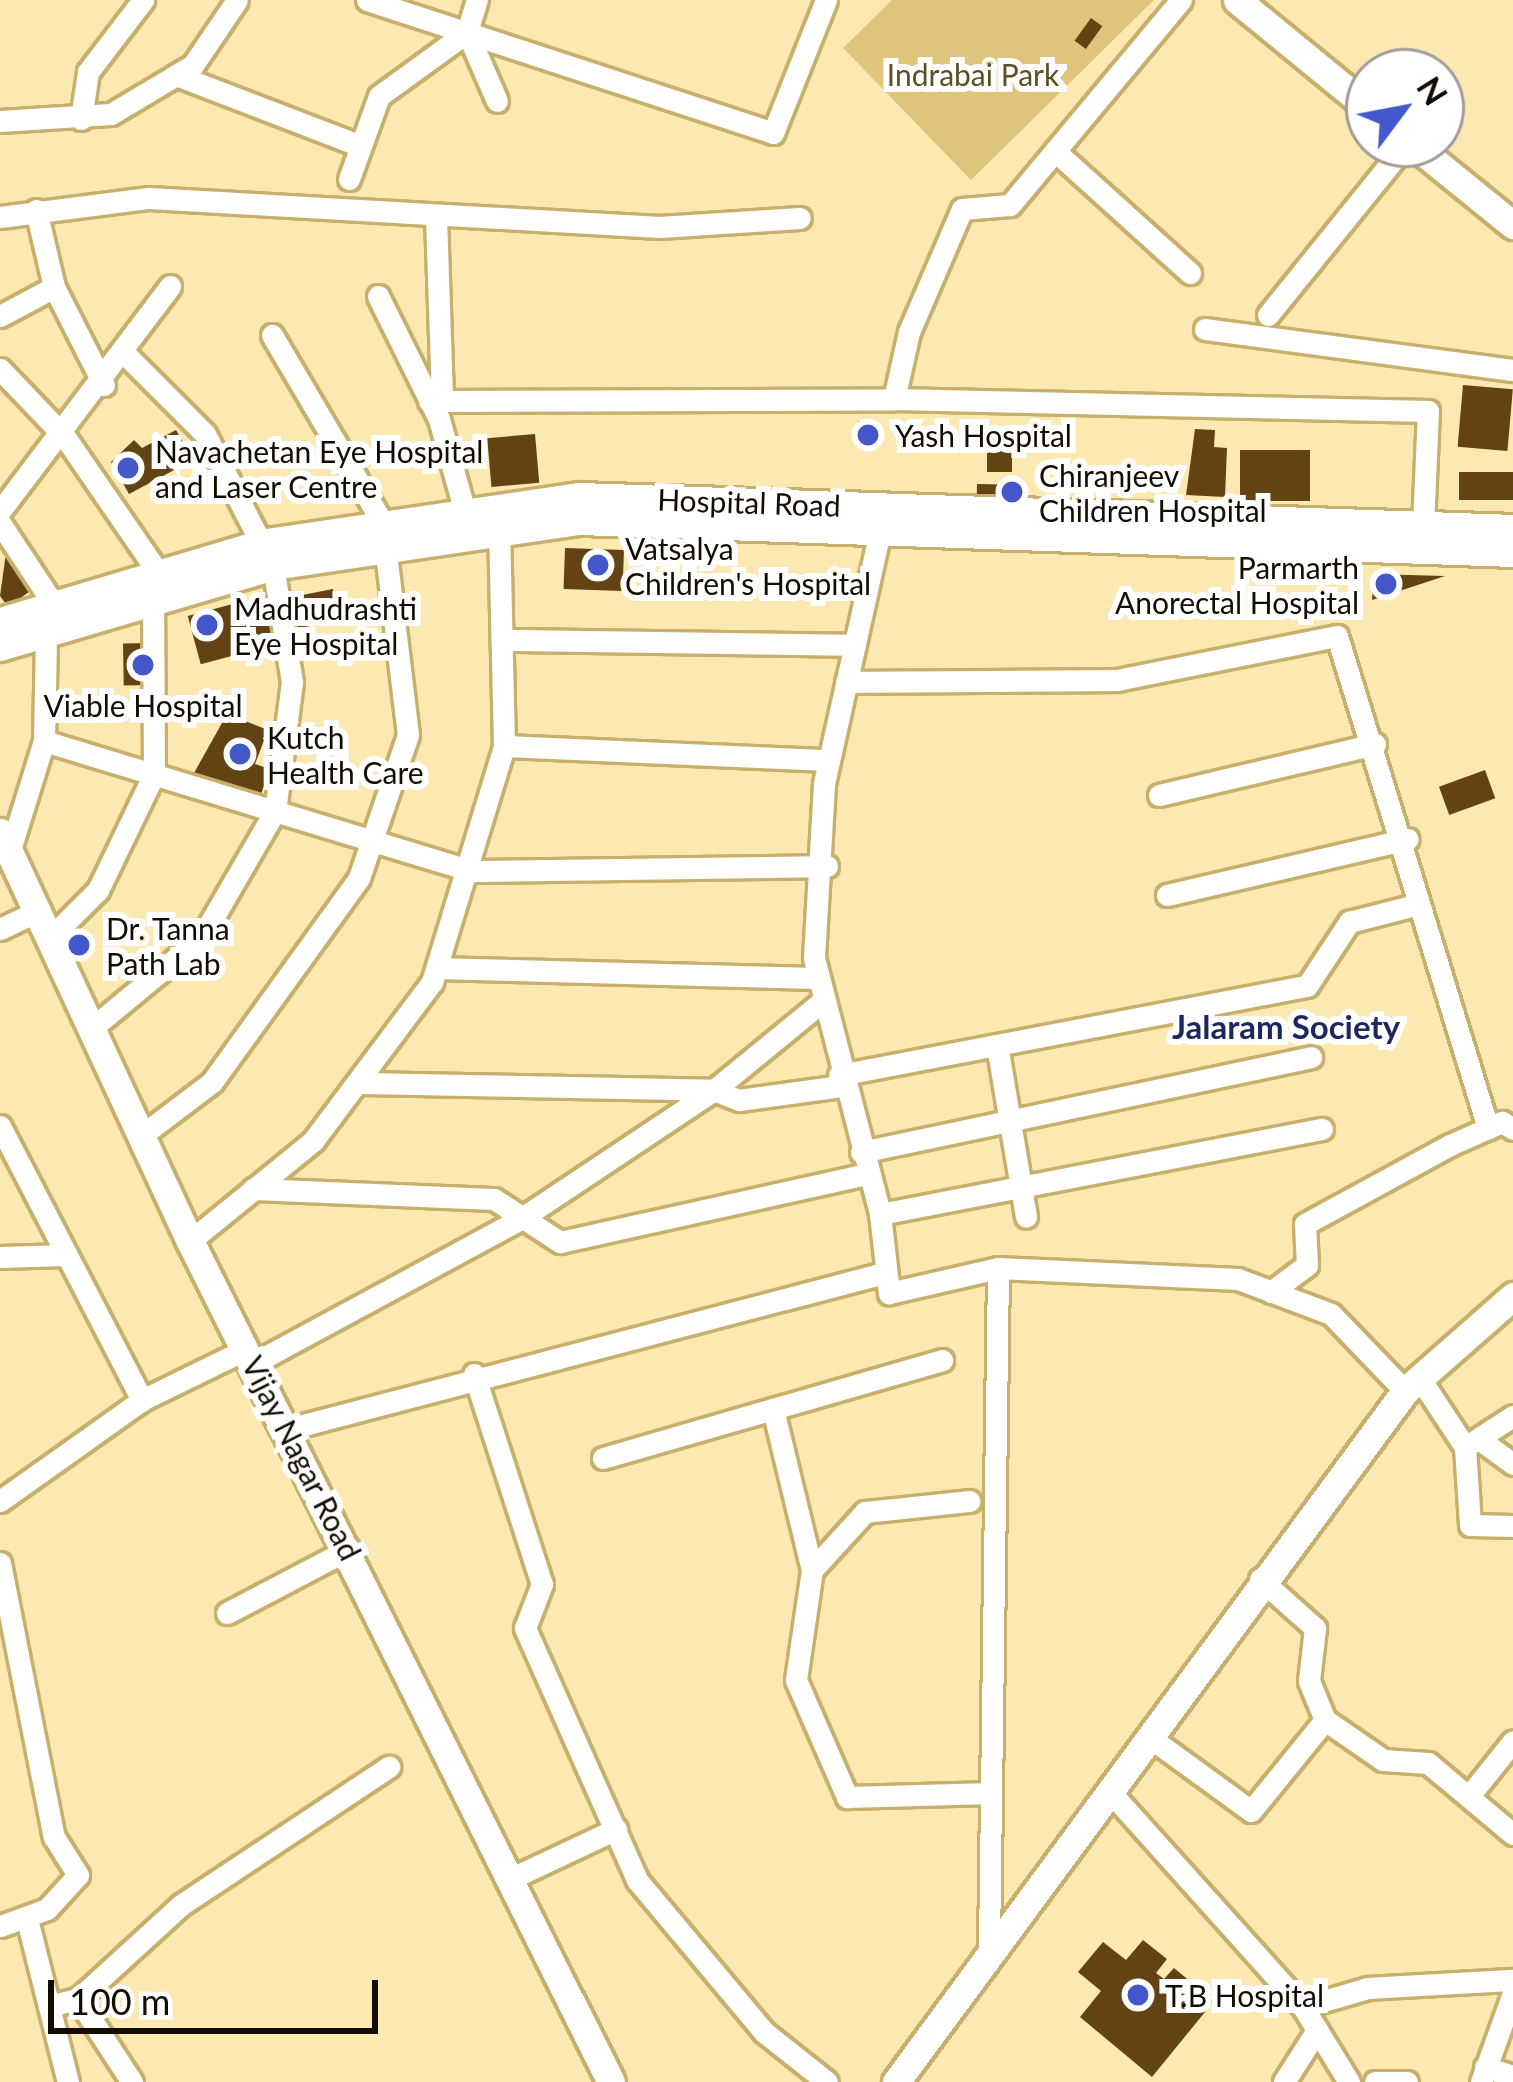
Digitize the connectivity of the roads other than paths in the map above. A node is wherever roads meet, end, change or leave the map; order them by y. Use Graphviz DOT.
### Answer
graph roads {
  1 [pos="143,0"];
  2 [pos="236,0"];
  3 [pos="368,0"];
  4 [pos="477,0"];
  5 [pos="826,0"];
  6 [pos="1180,0"];
  7 [pos="1237,0"];
  8 [pos="1265,0"];
  9 [pos="466,32"];
  10 [pos="1345,66"];
  11 [pos="176,75"];
  12 [pos="1345,88"];
  13 [pos="497,100"];
  14 [pos="81,119"];
  15 [pos="0,121"];
  16 [pos="353,143"];
  17 [pos="1055,151"];
  18 [pos="1465,165"];
  19 [pos="1390,168"];
  20 [pos="1441,168"];
  21 [pos="349,179"];
  22 [pos="1513,204"];
  23 [pos="36,210"];
  24 [pos="436,217"];
  25 [pos="0,218"];
  26 [pos="800,218"];
  27 [pos="1513,225"];
  28 [pos="1190,273"];
  29 [pos="170,286"];
  30 [pos="54,287"];
  31 [pos="377,296"];
  32 [pos="0,316"];
  33 [pos="1268,316"];
  34 [pos="1205,329"];
  35 [pos="272,335"];
  36 [pos="125,354"];
  37 [pos="0,370"];
  38 [pos="1513,370"];
  39 [pos="104,385"];
  40 [pos="894,399"];
  41 [pos="435,400"];
  42 [pos="65,437"];
  43 [pos="463,505"];
  44 [pos="0,512"];
  45 [pos="0,523"];
  46 [pos="1423,525"];
  47 [pos="499,527"];
  48 [pos="1513,528"];
  49 [pos="880,531"];
  50 [pos="383,532"];
  51 [pos="267,554"];
  52 [pos="1513,554"];
  53 [pos="155,584"];
  54 [pos="53,605"];
  55 [pos="0,621"];
  56 [pos="46,634"];
  57 [pos="509,640"];
  58 [pos="855,645"];
  59 [pos="0,647"];
  60 [pos="846,682"];
  61 [pos="44,741"];
  62 [pos="1375,744"];
  63 [pos="504,746"];
  64 [pos="829,760"];
  65 [pos="154,775"];
  66 [pos="1159,795"];
  67 [pos="275,811"];
  68 [pos="1408,839"];
  69 [pos="369,840"];
  70 [pos="5,841"];
  71 [pos="827,866"];
  72 [pos="472,871"];
  73 [pos="1167,895"];
  74 [pos="1419,904"];
  75 [pos="46,923"];
  76 [pos="0,928"];
  77 [pos="437,968"];
  78 [pos="815,978"];
  79 [pos="824,1000"];
  80 [pos="92,1028"];
  81 [pos="998,1045"];
  82 [pos="1311,1057"];
  83 [pos="840,1080"];
  84 [pos="363,1083"];
  85 [pos="714,1090"];
  86 [pos="1013,1121"];
  87 [pos="0,1126"];
  88 [pos="1488,1128"];
  89 [pos="1322,1129"];
  90 [pos="1513,1129"];
  91 [pos="142,1135"];
  92 [pos="864,1163"];
  93 [pos="1022,1187"];
  94 [pos="253,1190"];
  95 [pos="880,1214"];
  96 [pos="1026,1217"];
  97 [pos="522,1218"];
  98 [pos="190,1241"];
  99 [pos="64,1255"];
  100 [pos="0,1257"];
  101 [pos="998,1268"];
  102 [pos="884,1273"];
  103 [pos="1270,1292"];
  104 [pos="1513,1296"];
  105 [pos="250,1356"];
  106 [pos="942,1360"];
  107 [pos="473,1374"];
  108 [pos="1412,1384"];
  109 [pos="142,1400"];
  110 [pos="773,1409"];
  111 [pos="1513,1416"];
  112 [pos="289,1429"];
  113 [pos="1472,1443"];
  114 [pos="603,1458"];
  115 [pos="1513,1464"];
  116 [pos="0,1501"];
  117 [pos="970,1501"];
  118 [pos="1513,1526"];
  119 [pos="349,1549"];
  120 [pos="0,1563"];
  121 [pos="812,1570"];
  122 [pos="1260,1580"];
  123 [pos="227,1613"];
  124 [pos="1325,1720"];
  125 [pos="1152,1739"];
  126 [pos="1513,1741"];
  127 [pos="389,1767"];
  128 [pos="991,1793"];
  129 [pos="1112,1794"];
  130 [pos="1469,1796"];
  131 [pos="616,1829"];
  132 [pos="1513,1834"];
  133 [pos="514,1877"];
  134 [pos="27,1919"];
  135 [pos="0,1925"];
  136 [pos="989,1947"];
  137 [pos="1513,1980"];
  138 [pos="1513,1994"];
  139 [pos="78,1999"];
  140 [pos="49,2006"];
  141 [pos="1303,2007"];
  142 [pos="1317,2030"];
  143 [pos="1483,2074"];
  144 [pos="1513,2076"];
  145 [pos="68,2082"];
  146 [pos="132,2082"];
  147 [pos="611,2082"];
  148 [pos="826,2082"];
  149 [pos="896,2082"];
  150 [pos="1284,2082"];
  151 [pos="1349,2082"];
  152 [pos="1375,2082"];
  153 [pos="1407,2082"];
  1 -- 14 [label="street"];
  2 -- 11 [label="street"];
  3 -- 9 [label="street"];
  4 -- 9 [label="street"];
  5 -- 9 [label="street"];
  6 -- 17 [label="street"];
  7 -- 12 [label="street"];
  8 -- 10 [label="street"];
  9 -- 13 [label="street"];
  9 -- 16 [label="street"];
  11 -- 14 [label="street"];
  11 -- 16 [label="street"];
  14 -- 15 [label="street"];
  16 -- 21 [label="street"];
  17 -- 28 [label="street"];
  17 -- 40 [label="street"];
  18 -- 22 [label="street"];
  19 -- 33 [label="street"];
  20 -- 27 [label="street"];
  23 -- 24 [label="street"];
  23 -- 25 [label="street"];
  23 -- 30 [label="street"];
  24 -- 26 [label="street"];
  24 -- 41 [label="street"];
  29 -- 36 [label="street"];
  30 -- 32 [label="street"];
  30 -- 39 [label="street"];
  31 -- 41 [label="street"];
  34 -- 38 [label="street"];
  35 -- 50 [label="street"];
  36 -- 39 [label="street"];
  36 -- 51 [label="street"];
  37 -- 42 [label="street"];
  39 -- 42 [label="street"];
  40 -- 41 [label="street"];
  40 -- 46 [label="street"];
  41 -- 43 [label="street"];
  42 -- 44 [label="street"];
  42 -- 53 [label="street"];
  43 -- 46 [label="street, Hospital Road"];
  43 -- 50 [label="street, Hospital Road"];
  45 -- 54 [label="street"];
  46 -- 48 [label="street, Hospital Road"];
  47 -- 49 [label="street, Hospital Road"];
  47 -- 50 [label="street, Hospital Road"];
  47 -- 57 [label="street"];
  49 -- 52 [label="street, Hospital Road"];
  49 -- 58 [label="street"];
  50 -- 51 [label="street, Hospital Road"];
  50 -- 69 [label="street"];
  51 -- 53 [label="street, Hospital Road"];
  51 -- 67 [label="street"];
  53 -- 54 [label="street, Hospital Road"];
  53 -- 56 [label="street, Hospital Road"];
  53 -- 65 [label="street"];
  54 -- 55 [label="street, Hospital Road"];
  56 -- 59 [label="street, Hospital Road"];
  56 -- 61 [label="street"];
  57 -- 58 [label="street"];
  57 -- 63 [label="street"];
  58 -- 60 [label="street"];
  60 -- 62 [label="street"];
  60 -- 64 [label="street"];
  61 -- 65 [label="street"];
  61 -- 70 [label="street"];
  62 -- 66 [label="street"];
  62 -- 68 [label="street"];
  63 -- 64 [label="street"];
  63 -- 72 [label="street"];
  64 -- 71 [label="street"];
  65 -- 67 [label="street"];
  65 -- 75 [label="street"];
  67 -- 69 [label="street"];
  67 -- 80 [label="street"];
  68 -- 73 [label="street"];
  68 -- 74 [label="street"];
  69 -- 72 [label="street"];
  69 -- 91 [label="street"];
  70 -- 75 [label="street, Vijay Nagar Road"];
  71 -- 72 [label="street"];
  71 -- 78 [label="street"];
  72 -- 77 [label="street"];
  74 -- 81 [label="street"];
  74 -- 88 [label="street"];
  75 -- 76 [label="street"];
  75 -- 80 [label="street, Vijay Nagar Road"];
  77 -- 78 [label="street"];
  77 -- 84 [label="street"];
  78 -- 79 [label="street"];
  79 -- 83 [label="street"];
  79 -- 85 [label="street"];
  80 -- 91 [label="street, Vijay Nagar Road"];
  81 -- 83 [label="street"];
  81 -- 86 [label="street"];
  82 -- 86 [label="street"];
  83 -- 85 [label="street"];
  83 -- 92 [label="street"];
  84 -- 85 [label="street"];
  84 -- 94 [label="street"];
  85 -- 97 [label="street"];
  86 -- 92 [label="street"];
  86 -- 93 [label="street"];
  87 -- 99 [label="street"];
  88 -- 90 [label="street"];
  88 -- 103 [label="street"];
  89 -- 93 [label="street"];
  91 -- 98 [label="street, Vijay Nagar Road"];
  92 -- 95 [label="street"];
  92 -- 97 [label="street"];
  93 -- 95 [label="street"];
  93 -- 96 [label="street"];
  94 -- 97 [label="street"];
  94 -- 98 [label="street"];
  95 -- 102 [label="street"];
  97 -- 105 [label="street"];
  98 -- 105 [label="street, Vijay Nagar Road"];
  99 -- 100 [label="street"];
  99 -- 109 [label="street"];
  101 -- 102 [label="street"];
  101 -- 103 [label="street"];
  101 -- 128 [label="street"];
  102 -- 107 [label="street"];
  103 -- 108 [label="street"];
  104 -- 108 [label="street"];
  105 -- 109 [label="street"];
  105 -- 112 [label="street, Vijay Nagar Road"];
  106 -- 110 [label="street"];
  107 -- 112 [label="street"];
  107 -- 131 [label="street"];
  108 -- 113 [label="street"];
  108 -- 122 [label="street"];
  109 -- 116 [label="street"];
  110 -- 114 [label="street"];
  110 -- 121 [label="street"];
  111 -- 113 [label="street"];
  112 -- 119 [label="street, Vijay Nagar Road"];
  113 -- 115 [label="street"];
  113 -- 118 [label="street"];
  117 -- 121 [label="street"];
  119 -- 123 [label="street"];
  119 -- 133 [label="street, Vijay Nagar Road"];
  120 -- 134 [label="street"];
  121 -- 128 [label="street"];
  122 -- 124 [label="street"];
  122 -- 125 [label="street"];
  124 -- 125 [label="street"];
  124 -- 130 [label="street"];
  125 -- 129 [label="street"];
  126 -- 130 [label="street"];
  127 -- 139 [label="street"];
  128 -- 136 [label="street"];
  129 -- 136 [label="street"];
  129 -- 141 [label="street"];
  130 -- 132 [label="street"];
  131 -- 133 [label="street"];
  131 -- 148 [label="street"];
  133 -- 147 [label="street, Vijay Nagar Road"];
  134 -- 135 [label="street"];
  134 -- 140 [label="street"];
  136 -- 149 [label="street"];
  137 -- 141 [label="street"];
  138 -- 143 [label="street"];
  139 -- 140 [label="street"];
  139 -- 146 [label="street"];
  140 -- 145 [label="street"];
  141 -- 142 [label="street"];
  142 -- 150 [label="street"];
  142 -- 151 [label="street"];
  143 -- 144 [label="street"];
  152 -- 153 [label="street"];
}
